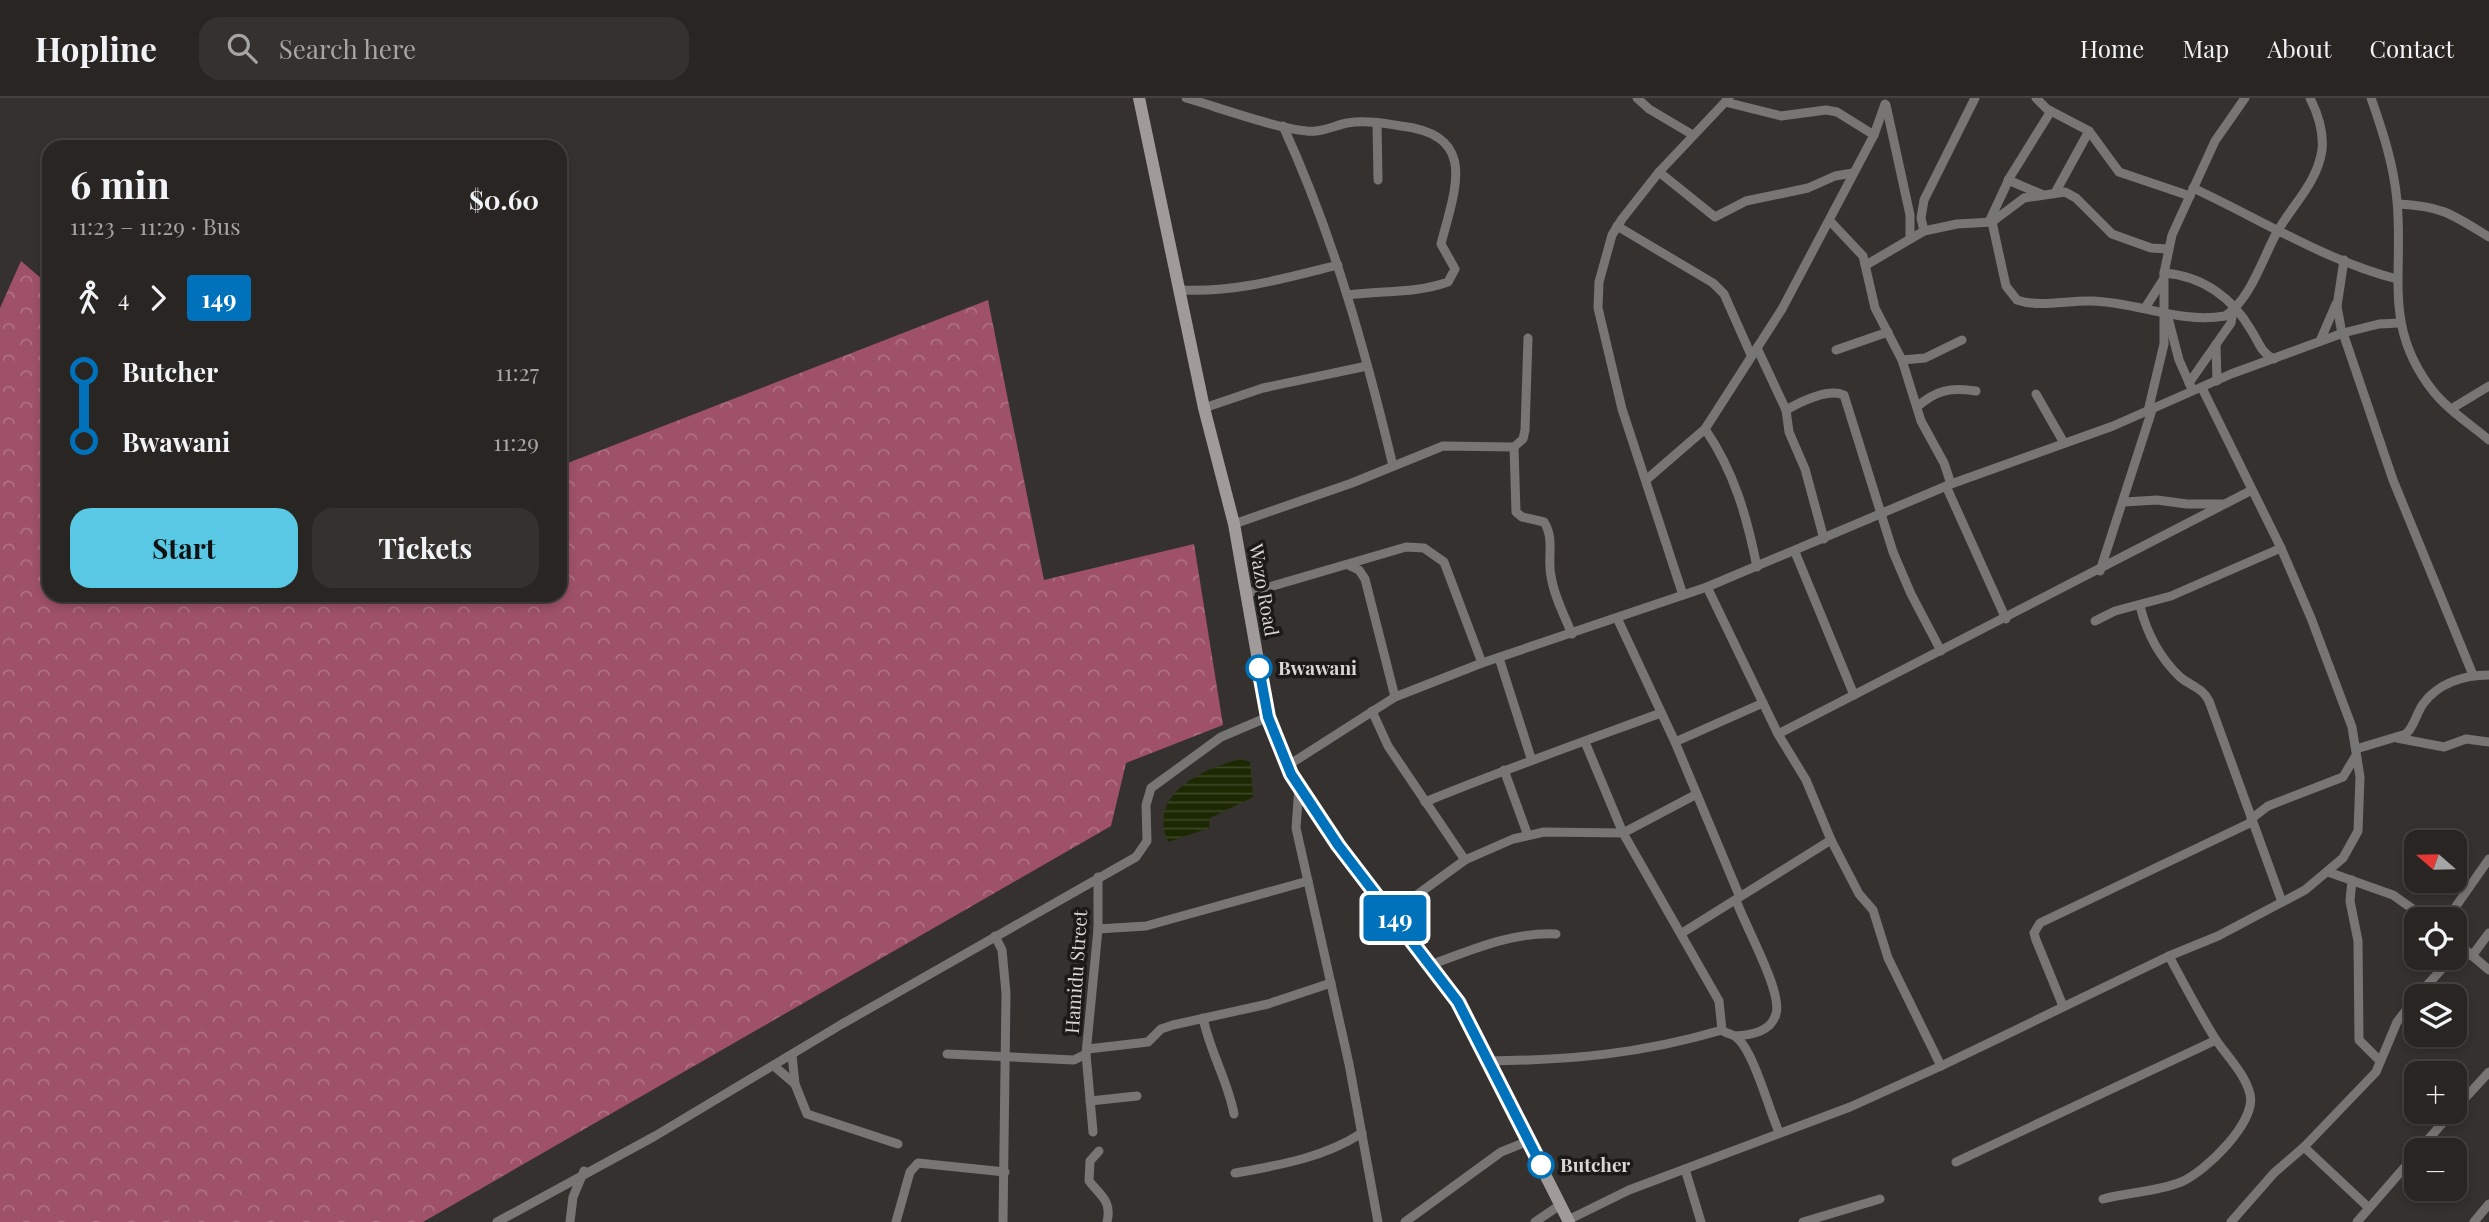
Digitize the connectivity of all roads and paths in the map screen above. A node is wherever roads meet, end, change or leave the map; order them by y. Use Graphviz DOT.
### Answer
graph roads {
  1 [pos="1139,98"];
  2 [pos="1186,98"];
  3 [pos="1637,98"];
  4 [pos="1975,98"];
  5 [pos="2036,98"];
  6 [pos="2054,98"];
  7 [pos="2245,98"];
  8 [pos="2310,98"];
  9 [pos="2371,98"];
  10 [pos="1727,100"];
  11 [pos="1885,101"];
  12 [pos="2049,110"];
  13 [pos="1377,122"];
  14 [pos="1283,126"];
  15 [pos="2089,131"];
  16 [pos="1693,135"];
  17 [pos="1874,135"];
  18 [pos="1659,172"];
  19 [pos="1853,173"];
  20 [pos="1378,180"];
  21 [pos="2008,180"];
  22 [pos="2192,192"];
  23 [pos="2055,193"];
  24 [pos="2040,194"];
  25 [pos="2398,204"];
  26 [pos="1830,221"];
  27 [pos="1991,222"];
  28 [pos="1617,226"];
  29 [pos="1924,231"];
  30 [pos="2278,231"];
  31 [pos="1910,237"];
  32 [pos="2489,237"];
  33 [pos="2168,249"];
  34 [pos="2344,260"];
  35 [pos="1338,265"];
  36 [pos="1866,265"];
  37 [pos="2164,275"];
  38 [pos="2398,279"];
  39 [pos="1180,290"];
  40 [pos="1347,295"];
  41 [pos="2338,302"];
  42 [pos="2145,308"];
  43 [pos="2234,310"];
  44 [pos="2165,313"];
  45 [pos="2399,323"];
  46 [pos="1888,332"];
  47 [pos="2343,333"];
  48 [pos="1528,338"];
  49 [pos="1962,340"];
  50 [pos="2320,341"];
  51 [pos="2216,344"];
  52 [pos="1836,350"];
  53 [pos="1754,352"];
  54 [pos="2274,359"];
  55 [pos="1902,360"];
  56 [pos="1367,366"];
  57 [pos="2217,381"];
  58 [pos="2489,386"];
  59 [pos="2195,388"];
  60 [pos="1976,391"];
  61 [pos="2036,394"];
  62 [pos="1917,407"];
  63 [pos="1204,408"];
  64 [pos="2451,409"];
  65 [pos="1786,410"];
  66 [pos="2150,411"];
  67 [pos="1705,429"];
  68 [pos="2489,440"];
  69 [pos="2064,443"];
  70 [pos="1514,447"];
  71 [pos="1392,466"];
  72 [pos="1646,480"];
  73 [pos="1949,485"];
  74 [pos="2252,490"];
  75 [pos="2124,502"];
  76 [pos="2224,504"];
  77 [pos="1882,515"];
  78 [pos="1234,524"];
  79 [pos="1824,539"];
  80 [pos="2281,548"];
  81 [pos="1795,552"];
  82 [pos="1350,566"];
  83 [pos="1757,567"];
  84 [pos="2100,571"];
  85 [pos="1707,587"];
  86 [pos="1245,594"];
  87 [pos="1683,595"];
  88 [pos="2140,606"];
  89 [pos="2006,619"];
  90 [pos="1618,620"];
  91 [pos="2095,621"];
  92 [pos="1572,634"];
  93 [pos="1941,651"];
  94 [pos="1499,658"];
  95 [pos="1482,663"];
  96 [pos="2489,674"];
  97 [pos="2473,675"];
  98 [pos="1854,695"];
  99 [pos="1395,697"];
  100 [pos="1763,703"];
  101 [pos="1372,711"];
  102 [pos="1661,713"];
  103 [pos="1268,717"];
  104 [pos="1778,734"];
  105 [pos="2395,738"];
  106 [pos="1585,742"];
  107 [pos="1675,742"];
  108 [pos="2489,742"];
  109 [pos="2356,752"];
  110 [pos="1531,758"];
  111 [pos="1287,766"];
  112 [pos="1504,770"];
  113 [pos="1299,787"];
  114 [pos="1695,795"];
  115 [pos="1425,802"];
  116 [pos="2251,820"];
  117 [pos="1527,833"];
  118 [pos="1623,834"];
  119 [pos="1831,840"];
  120 [pos="2489,859"];
  121 [pos="1465,860"];
  122 [pos="2328,872"];
  123 [pos="1098,877"];
  124 [pos="2352,880"];
  125 [pos="1308,881"];
  126 [pos="1738,898"];
  127 [pos="2282,902"];
  128 [pos="2410,907"];
  129 [pos="2455,907"];
  130 [pos="1392,913"];
  131 [pos="1098,929"];
  132 [pos="1682,933"];
  133 [pos="2489,933"];
  134 [pos="1556,934"];
  135 [pos="995,936"];
  136 [pos="2467,954"];
  137 [pos="2169,956"];
  138 [pos="2472,956"];
  139 [pos="1430,965"];
  140 [pos="2439,970"];
  141 [pos="2489,970"];
  142 [pos="1331,983"];
  143 [pos="2427,984"];
  144 [pos="2063,1006"];
  145 [pos="2404,1014"];
  146 [pos="1203,1018"];
  147 [pos="1722,1030"];
  148 [pos="1735,1036"];
  149 [pos="2216,1040"];
  150 [pos="1087,1051"];
  151 [pos="947,1054"];
  152 [pos="792,1055"];
  153 [pos="1006,1056"];
  154 [pos="1487,1061"];
  155 [pos="2380,1061"];
  156 [pos="774,1066"];
  157 [pos="1941,1066"];
  158 [pos="2489,1072"];
  159 [pos="795,1084"];
  160 [pos="1137,1096"];
  161 [pos="2467,1096"];
  162 [pos="1090,1101"];
  163 [pos="1234,1114"];
  164 [pos="2442,1124"];
  165 [pos="1093,1132"];
  166 [pos="1779,1132"];
  167 [pos="1362,1133"];
  168 [pos="2429,1138"];
  169 [pos="1528,1141"];
  170 [pos="898,1144"];
  171 [pos="2304,1147"];
  172 [pos="1098,1151"];
  173 [pos="1956,1162"];
  174 [pos="2404,1167"];
  175 [pos="1685,1169"];
  176 [pos="584,1171"];
  177 [pos="1005,1172"];
  178 [pos="1235,1173"];
  179 [pos="1880,1199"];
  180 [pos="2103,1199"];
  181 [pos="2489,1204"];
  182 [pos="1560,1205"];
  183 [pos="2369,1208"];
  184 [pos="1569,1221"];
  185 [pos="497,1222"];
  186 [pos="570,1222"];
  187 [pos="896,1222"];
  188 [pos="1003,1222"];
  189 [pos="1107,1222"];
  190 [pos="1378,1222"];
  191 [pos="1405,1222"];
  192 [pos="1535,1222"];
  193 [pos="1701,1222"];
  194 [pos="1803,1222"];
  195 [pos="2231,1222"];
  196 [pos="2357,1222"];
  197 [pos="2474,1222"];
  1 -- 39 [label="main road, Wazo Road"];
  2 -- 14 [label="street"];
  3 -- 16 [label="street"];
  4 -- 29 [label="street"];
  5 -- 12 [label="street"];
  6 -- 12 [label="street"];
  7 -- 22 [label="street"];
  8 -- 30 [label="street"];
  9 -- 25 [label="street"];
  10 -- 16 [label="street"];
  10 -- 17 [label="street"];
  11 -- 17 [label="street"];
  11 -- 31 [label="street"];
  12 -- 15 [label="street"];
  12 -- 21 [label="street"];
  13 -- 14 [label="street"];
  13 -- 20 [label="street"];
  13 -- 40 [label="street"];
  14 -- 35 [label="street"];
  15 -- 22 [label="street"];
  15 -- 23 [label="street"];
  16 -- 18 [label="street"];
  17 -- 19 [label="street"];
  18 -- 19 [label="street"];
  18 -- 28 [label="street"];
  19 -- 26 [label="street"];
  21 -- 24 [label="street"];
  21 -- 27 [label="street"];
  22 -- 30 [label="street"];
  22 -- 33 [label="street"];
  23 -- 24 [label="street"];
  23 -- 33 [label="street"];
  24 -- 27 [label="street"];
  25 -- 32 [label="street"];
  25 -- 38 [label="street"];
  26 -- 36 [label="street"];
  26 -- 53 [label="street"];
  27 -- 29 [label="street"];
  27 -- 42 [label="street"];
  28 -- 53 [label="street"];
  28 -- 72 [label="street"];
  29 -- 31 [label="street"];
  30 -- 34 [label="street"];
  30 -- 43 [label="street"];
  31 -- 36 [label="street"];
  33 -- 37 [label="street"];
  34 -- 38 [label="street"];
  34 -- 41 [label="street"];
  35 -- 39 [label="street"];
  35 -- 40 [label="street"];
  36 -- 46 [label="street"];
  37 -- 42 [label="street"];
  37 -- 43 [label="street"];
  37 -- 44 [label="street"];
  38 -- 45 [label="street"];
  39 -- 63 [label="main road, Wazo Road"];
  40 -- 56 [label="street"];
  41 -- 47 [label="street"];
  41 -- 50 [label="street"];
  42 -- 44 [label="street"];
  43 -- 44 [label="street"];
  43 -- 51 [label="street"];
  43 -- 54 [label="street"];
  44 -- 59 [label="street"];
  44 -- 66 [label="street"];
  45 -- 47 [label="street"];
  45 -- 64 [label="street"];
  46 -- 52 [label="street"];
  46 -- 55 [label="street"];
  47 -- 50 [label="street"];
  47 -- 97 [label="street"];
  48 -- 70 [label="street"];
  49 -- 55 [label="street"];
  50 -- 54 [label="street"];
  51 -- 57 [label="street"];
  51 -- 59 [label="street"];
  53 -- 65 [label="street"];
  53 -- 67 [label="street"];
  54 -- 57 [label="street"];
  55 -- 62 [label="street"];
  56 -- 63 [label="street"];
  56 -- 71 [label="street"];
  57 -- 59 [label="street"];
  58 -- 64 [label="street"];
  59 -- 66 [label="street"];
  59 -- 74 [label="street"];
  60 -- 62 [label="street"];
  61 -- 69 [label="street"];
  62 -- 73 [label="street"];
  63 -- 78 [label="main road, Wazo Road"];
  64 -- 68 [label="street"];
  65 -- 77 [label="street"];
  65 -- 79 [label="street"];
  66 -- 69 [label="street"];
  66 -- 75 [label="street"];
  67 -- 72 [label="street"];
  67 -- 83 [label="street"];
  69 -- 73 [label="street"];
  70 -- 71 [label="street"];
  70 -- 92 [label="street"];
  71 -- 78 [label="street"];
  72 -- 87 [label="street"];
  73 -- 77 [label="street"];
  73 -- 89 [label="street"];
  74 -- 76 [label="street"];
  74 -- 80 [label="street"];
  75 -- 76 [label="street"];
  75 -- 84 [label="street"];
  76 -- 84 [label="street"];
  77 -- 79 [label="street"];
  77 -- 93 [label="street"];
  78 -- 86 [label="main road, Wazo Road"];
  79 -- 81 [label="street"];
  80 -- 88 [label="street"];
  80 -- 109 [label="street"];
  81 -- 83 [label="street"];
  81 -- 98 [label="street"];
  82 -- 86 [label="street"];
  82 -- 95 [label="street"];
  82 -- 99 [label="street"];
  83 -- 85 [label="street"];
  84 -- 89 [label="street"];
  85 -- 87 [label="street"];
  85 -- 100 [label="street"];
  86 -- 103 [label="main road, Wazo Road"];
  87 -- 90 [label="street"];
  88 -- 91 [label="street"];
  88 -- 116 [label="street"];
  89 -- 93 [label="street"];
  90 -- 92 [label="street"];
  90 -- 102 [label="street"];
  92 -- 94 [label="street"];
  93 -- 98 [label="street"];
  94 -- 95 [label="street"];
  94 -- 110 [label="street"];
  95 -- 99 [label="street"];
  96 -- 97 [label="street"];
  97 -- 105 [label="street"];
  98 -- 104 [label="street"];
  99 -- 101 [label="street"];
  100 -- 104 [label="street"];
  100 -- 107 [label="street"];
  101 -- 111 [label="street"];
  101 -- 115 [label="street"];
  102 -- 106 [label="street"];
  102 -- 107 [label="street"];
  103 -- 111 [label="main road, Wazo Road"];
  103 -- 123 [label="street"];
  104 -- 119 [label="street"];
  105 -- 108 [label="street"];
  105 -- 109 [label="street"];
  106 -- 110 [label="street"];
  106 -- 118 [label="street"];
  107 -- 114 [label="street"];
  109 -- 116 [label="street"];
  109 -- 122 [label="street"];
  110 -- 112 [label="street"];
  111 -- 113 [label="main road, Wazo Road"];
  112 -- 115 [label="street"];
  112 -- 117 [label="street"];
  113 -- 125 [label="street"];
  113 -- 130 [label="main road, Wazo Road"];
  114 -- 118 [label="street"];
  114 -- 126 [label="street"];
  115 -- 121 [label="street"];
  116 -- 127 [label="street"];
  116 -- 144 [label="street"];
  117 -- 118 [label="street"];
  117 -- 121 [label="street"];
  118 -- 132 [label="street"];
  119 -- 126 [label="street"];
  119 -- 157 [label="street"];
  120 -- 129 [label="street"];
  121 -- 130 [label="street"];
  122 -- 124 [label="street"];
  122 -- 127 [label="street"];
  123 -- 131 [label="street, Hamidu Street"];
  123 -- 135 [label="street"];
  124 -- 128 [label="street"];
  124 -- 155 [label="street"];
  125 -- 131 [label="street"];
  125 -- 142 [label="street"];
  126 -- 132 [label="street"];
  126 -- 148 [label="street"];
  127 -- 137 [label="street"];
  130 -- 139 [label="main road, Wazo Road"];
  131 -- 150 [label="street, Hamidu Street"];
  132 -- 147 [label="street"];
  133 -- 138 [label="street"];
  134 -- 139 [label="street"];
  135 -- 152 [label="street"];
  135 -- 153 [label="street"];
  136 -- 138 [label="street"];
  137 -- 144 [label="street"];
  137 -- 149 [label="street"];
  138 -- 141 [label="street"];
  139 -- 154 [label="main road, Wazo Road"];
  140 -- 143 [label="street"];
  142 -- 146 [label="street"];
  142 -- 167 [label="street"];
  144 -- 157 [label="street"];
  145 -- 155 [label="street"];
  146 -- 150 [label="street"];
  146 -- 163 [label="street"];
  147 -- 148 [label="street"];
  147 -- 154 [label="street"];
  148 -- 166 [label="street"];
  149 -- 173 [label="street"];
  149 -- 180 [label="street"];
  150 -- 153 [label="street, Hamidu Street"];
  150 -- 162 [label="street"];
  151 -- 153 [label="street, Hamidu Street"];
  152 -- 156 [label="street"];
  152 -- 159 [label="street"];
  153 -- 177 [label="street"];
  154 -- 169 [label="main road, Wazo Road"];
  155 -- 171 [label="street"];
  156 -- 159 [label="street"];
  156 -- 176 [label="street"];
  157 -- 166 [label="street"];
  158 -- 161 [label="street"];
  159 -- 170 [label="street"];
  160 -- 162 [label="street"];
  162 -- 165 [label="street"];
  164 -- 168 [label="street"];
  166 -- 175 [label="street"];
  167 -- 178 [label="street"];
  167 -- 190 [label="street"];
  169 -- 182 [label="main road, Wazo Road"];
  169 -- 191 [label="street"];
  171 -- 183 [label="street"];
  171 -- 195 [label="street"];
  172 -- 189 [label="street"];
  174 -- 183 [label="street"];
  175 -- 184 [label="street"];
  175 -- 193 [label="street"];
  176 -- 185 [label="street"];
  176 -- 186 [label="street"];
  177 -- 187 [label="street"];
  177 -- 188 [label="street"];
  179 -- 194 [label="street"];
  181 -- 197 [label="street"];
  182 -- 184 [label="main road, Wazo Road"];
  182 -- 192 [label="street"];
  183 -- 196 [label="street"];
}
